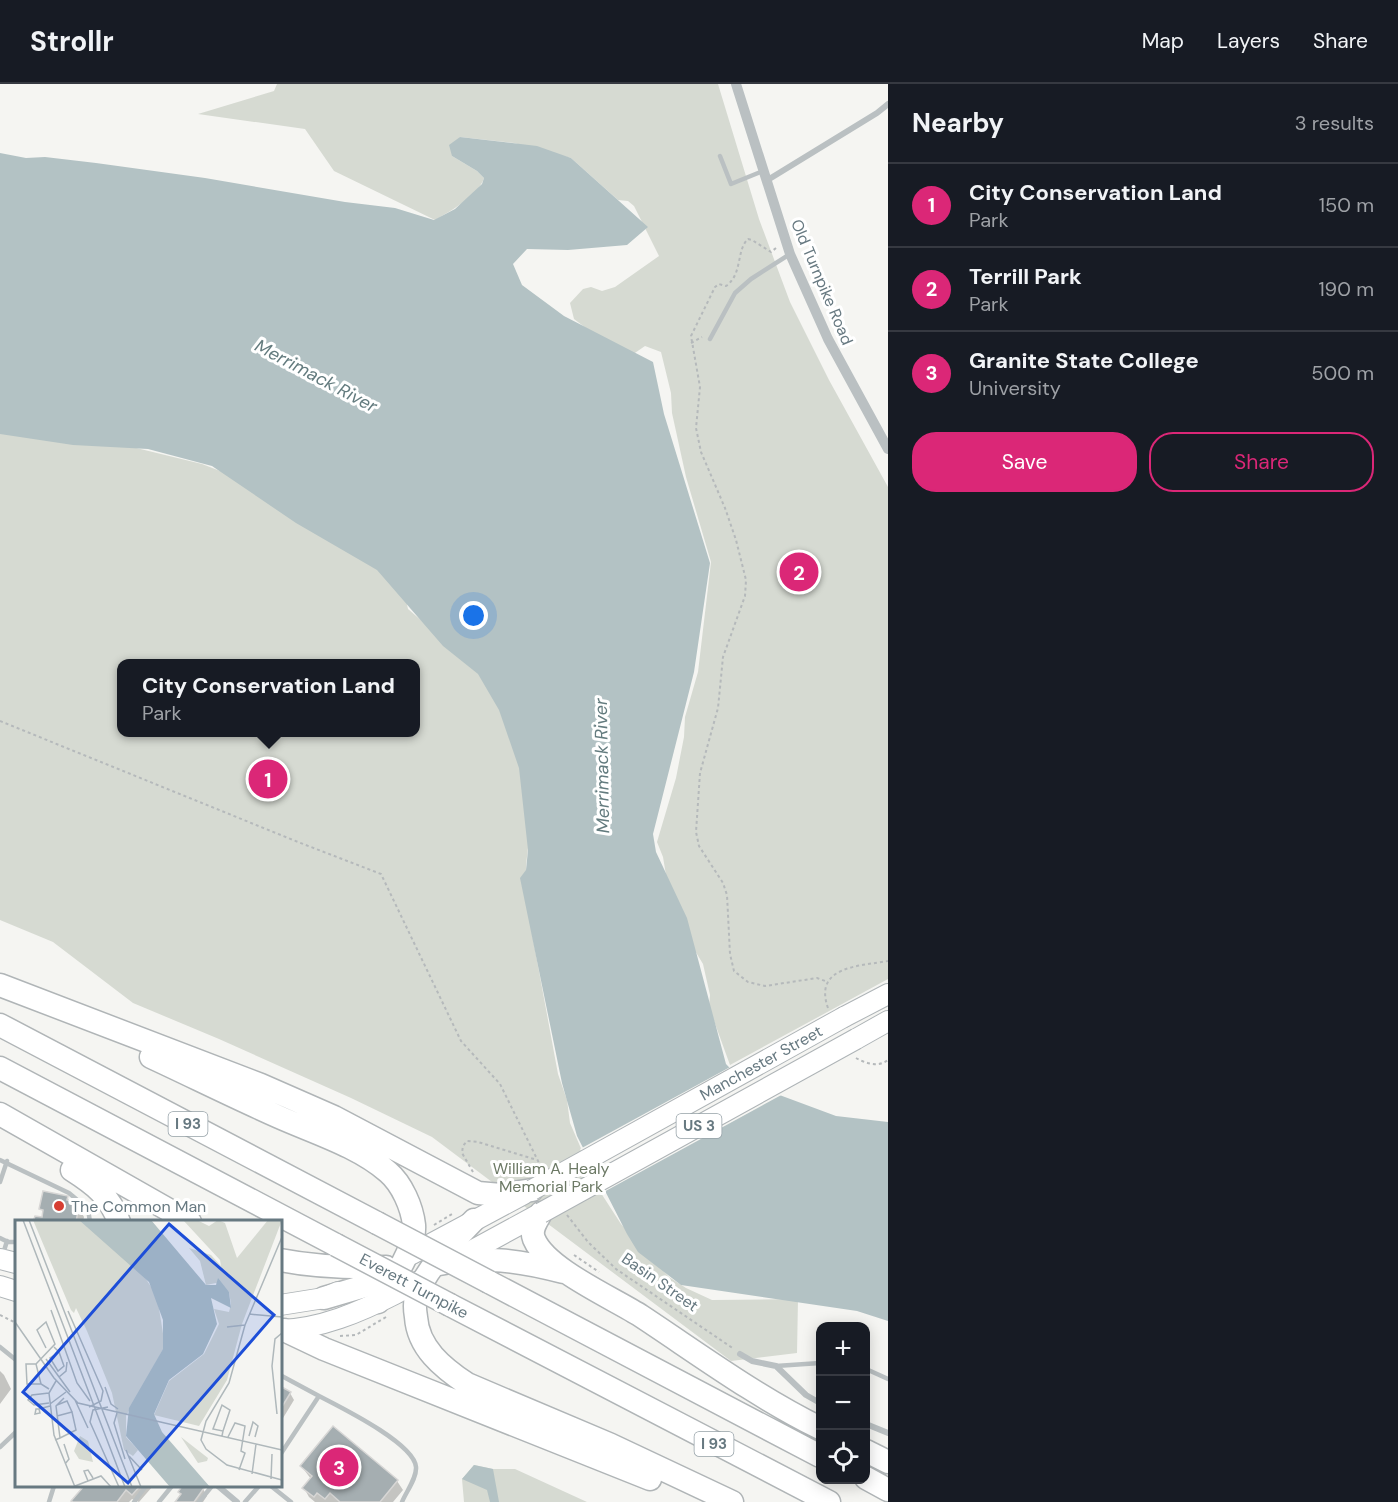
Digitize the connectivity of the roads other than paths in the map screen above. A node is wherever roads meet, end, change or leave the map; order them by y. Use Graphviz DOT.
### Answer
graph roads {
  1 [pos="736,84"];
  2 [pos="888,104"];
  3 [pos="720,156"];
  4 [pos="764,176"];
  5 [pos="790,254"];
  6 [pos="707,337"];
  7 [pos="888,449"];
  8 [pos="0,985"];
  9 [pos="888,994"];
  10 [pos="888,1021"];
  11 [pos="0,1025"];
  12 [pos="0,1068"];
  13 [pos="0,1114"];
  14 [pos="0,1119"];
  15 [pos="0,1160"];
  16 [pos="7,1161"];
  17 [pos="0,1182"];
  18 [pos="532,1190"];
  19 [pos="541,1213"];
  20 [pos="90,1220"];
  21 [pos="118,1220"];
  22 [pos="188,1220"];
  23 [pos="474,1220"];
  24 [pos="0,1238"];
  25 [pos="486,1242"];
  26 [pos="6,1255"];
  27 [pos="282,1260"];
  28 [pos="440,1264"];
  29 [pos="570,1264"];
  30 [pos="398,1266"];
  31 [pos="0,1286"];
  32 [pos="15,1291"];
  33 [pos="324,1298"];
  34 [pos="282,1305"];
  35 [pos="382,1309"];
  36 [pos="282,1330"];
  37 [pos="0,1347"];
  38 [pos="741,1354"];
  39 [pos="15,1359"];
  40 [pos="816,1363"];
  41 [pos="776,1366"];
  42 [pos="870,1371"];
  43 [pos="282,1376"];
  44 [pos="888,1379"];
  45 [pos="319,1396"];
  46 [pos="816,1401"];
  47 [pos="816,1426"];
  48 [pos="870,1426"];
  49 [pos="15,1433"];
  50 [pos="888,1433"];
  51 [pos="0,1447"];
  52 [pos="282,1452"];
  53 [pos="870,1453"];
  54 [pos="816,1454"];
  55 [pos="888,1462"];
  56 [pos="870,1481"];
  57 [pos="53,1487"];
  58 [pos="145,1487"];
  59 [pos="170,1487"];
  60 [pos="210,1487"];
  61 [pos="220,1487"];
  62 [pos="257,1487"];
  63 [pos="273,1487"];
  64 [pos="888,1490"];
  65 [pos="49,1502"];
  66 [pos="134,1502"];
  67 [pos="159,1502"];
  68 [pos="199,1502"];
  69 [pos="237,1502"];
  70 [pos="245,1502"];
  71 [pos="291,1502"];
  72 [pos="402,1502"];
  73 [pos="707,1502"];
  74 [pos="732,1502"];
  75 [pos="829,1502"];
  1 -- 4 [label="street, Old Turnpike Road"];
  2 -- 4 [label="street"];
  3 -- 4 [label="lane"];
  4 -- 5 [label="street, Old Turnpike Road"];
  5 -- 6 [label="lane"];
  5 -- 7 [label="street, Old Turnpike Road"];
  8 -- 18 [label="highway"];
  8 -- 30 [label="highway"];
  9 -- 18 [label="main road, Manchester Street / US 3, bridge"];
  10 -- 19 [label="main road, Manchester Street / US 3, bridge"];
  11 -- 54 [label="highway, I 93, bridge"];
  12 -- 75 [label="highway, Everett Turnpike / I 93, bridge"];
  13 -- 22 [label="highway"];
  14 -- 21 [label="highway"];
  15 -- 16 [label="lane"];
  16 -- 17 [label="lane"];
  16 -- 20 [label="lane"];
  18 -- 23 [label="main road, Manchester Street / US 3"];
  19 -- 25 [label="main road, Manchester Street / US 3"];
  19 -- 29 [label="highway"];
  23 -- 28 [label="highway"];
  23 -- 30 [label="main road, Manchester Street / US 3"];
  24 -- 26 [label="lane"];
  25 -- 28 [label="highway"];
  27 -- 30 [label="highway"];
  28 -- 29 [label="highway"];
  28 -- 30 [label="highway"];
  28 -- 35 [label="main road"];
  28 -- 74 [label="highway"];
  29 -- 47 [label="highway"];
  30 -- 33 [label="highway"];
  30 -- 35 [label="highway"];
  31 -- 32 [label="main road"];
  33 -- 34 [label="main road"];
  35 -- 36 [label="main road"];
  36 -- 73 [label="highway"];
  37 -- 39 [label="lane"];
  38 -- 41 [label="street"];
  40 -- 41 [label="lane"];
  41 -- 46 [label="street"];
  42 -- 44 [label="lane"];
  43 -- 45 [label="lane"];
  45 -- 52 [label="lane"];
  45 -- 72 [label="lane"];
  48 -- 50 [label="street"];
  49 -- 51 [label="lane"];
  53 -- 55 [label="highway"];
  56 -- 64 [label="highway"];
  57 -- 65 [label="lane"];
  58 -- 66 [label="lane"];
  59 -- 67 [label="lane"];
  60 -- 68 [label="lane"];
  61 -- 69 [label="street"];
  62 -- 70 [label="lane"];
  63 -- 71 [label="lane"];
}
